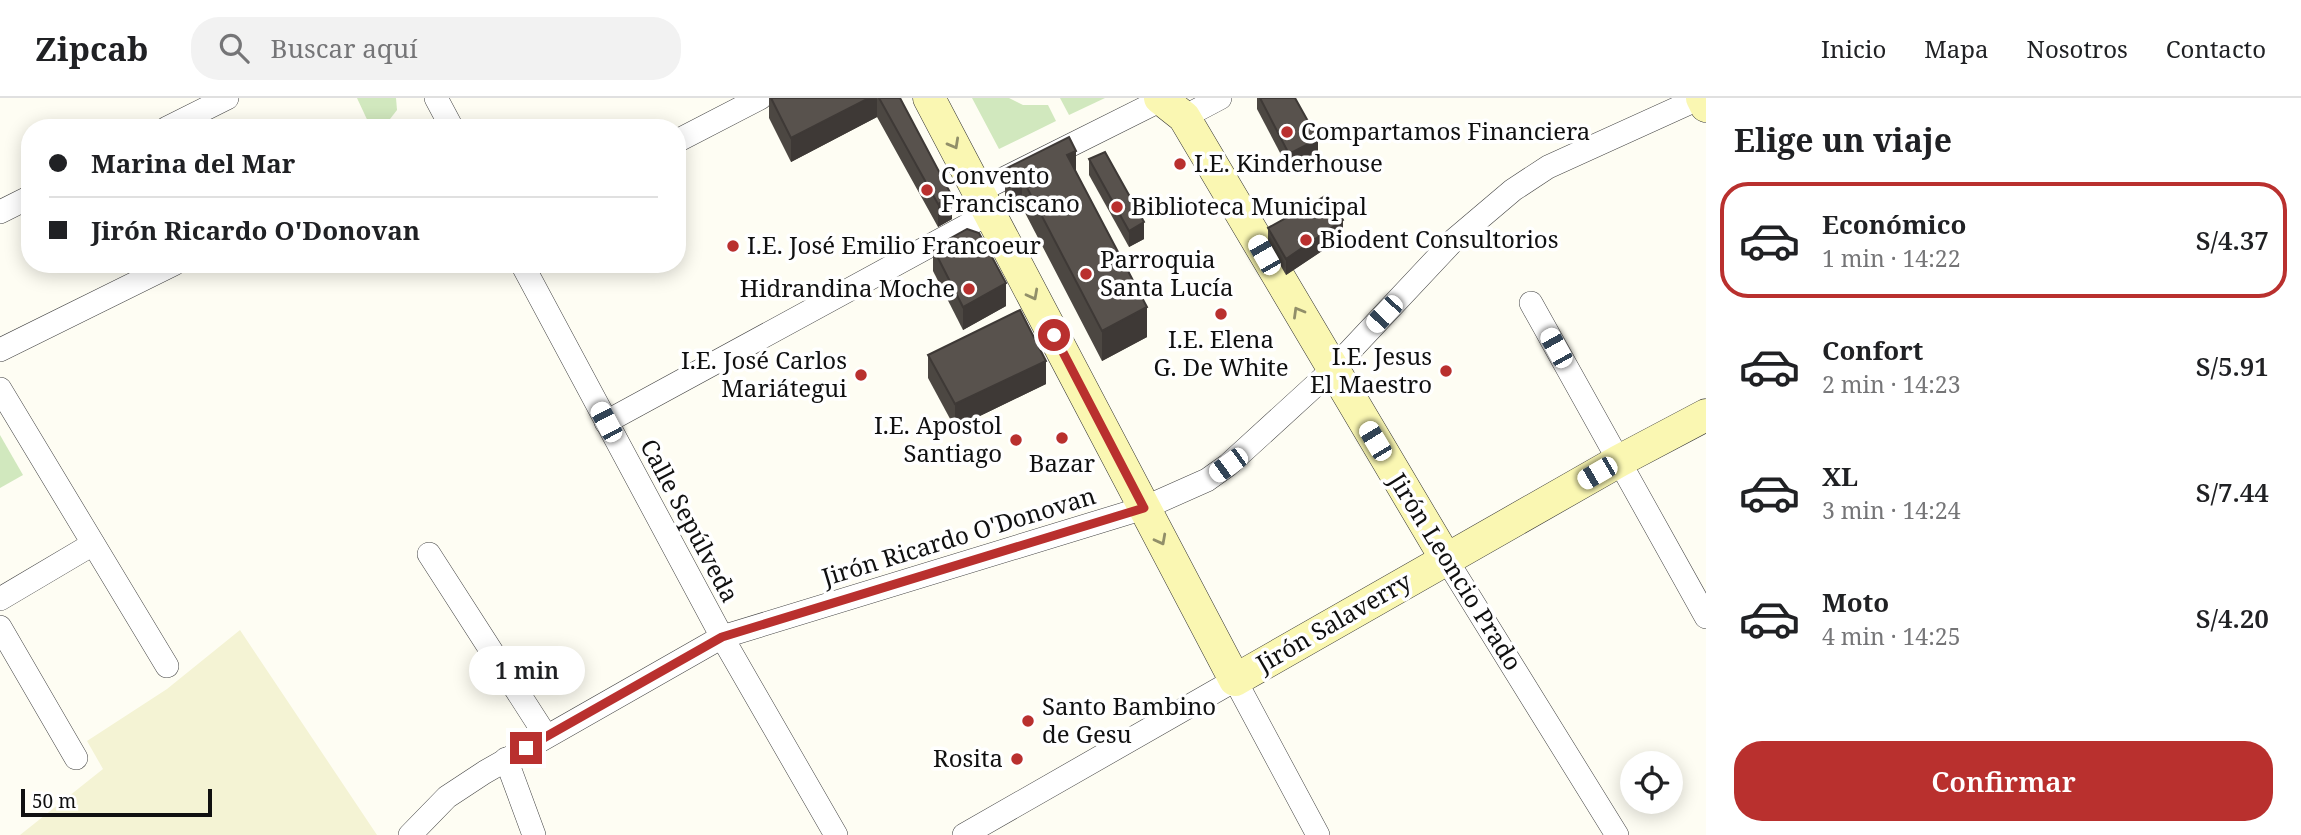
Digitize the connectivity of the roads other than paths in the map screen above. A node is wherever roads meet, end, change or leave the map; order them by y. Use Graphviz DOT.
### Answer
graph roads {
  1 [pos="227,98"];
  2 [pos="436,98"];
  3 [pos="760,98"];
  4 [pos="929,98"];
  5 [pos="1220,98"];
  6 [pos="1697,102"];
  7 [pos="1168,105"];
  8 [pos="185,119"];
  9 [pos="447,119"];
  10 [pos="686,136"];
  11 [pos="21,201"];
  12 [pos="985,202"];
  13 [pos="2,209"];
  14 [pos="156,273"];
  15 [pos="527,273"];
  16 [pos="1531,303"];
  17 [pos="0,351"];
  18 [pos="1332,370"];
  19 [pos="0,389"];
  20 [pos="1706,415"];
  21 [pos="606,422"];
  22 [pos="1619,461"];
  23 [pos="1144,508"];
  24 [pos="93,544"];
  25 [pos="429,554"];
  26 [pos="1446,559"];
  27 [pos="0,599"];
  28 [pos="1706,617"];
  29 [pos="0,626"];
  30 [pos="722,637"];
  31 [pos="167,666"];
  32 [pos="1235,680"];
  33 [pos="546,736"];
  34 [pos="76,758"];
  35 [pos="506,760"];
  36 [pos="410,835"];
  37 [pos="534,835"];
  38 [pos="836,835"];
  39 [pos="964,835"];
  40 [pos="1318,835"];
  41 [pos="1617,835"];
  1 -- 8 [label="street"];
  2 -- 9 [label="street"];
  3 -- 10 [label="street"];
  4 -- 12 [label="street, one-way"];
  5 -- 7 [label="street"];
  6 -- 18 [label="street, Jirón Ricardo O'Donovan"];
  7 -- 12 [label="street"];
  18 -- 7 [label="street, Jirón Leoncio Prado, one-way"];
  11 -- 13 [label="street"];
  12 -- 21 [label="street"];
  12 -- 23 [label="street, one-way"];
  14 -- 17 [label="street"];
  15 -- 21 [label="street, Calle Sepúlveda"];
  16 -- 22 [label="street"];
  18 -- 23 [label="street, Jirón Ricardo O'Donovan"];
  18 -- 26 [label="street, Jirón Leoncio Prado"];
  19 -- 24 [label="street"];
  20 -- 22 [label="street, Jirón Salaverry"];
  21 -- 30 [label="street, Calle Sepúlveda"];
  22 -- 26 [label="street, Jirón Salaverry"];
  22 -- 28 [label="street"];
  23 -- 30 [label="street, Jirón Ricardo O'Donovan"];
  23 -- 32 [label="street, one-way"];
  24 -- 27 [label="street"];
  24 -- 31 [label="street"];
  25 -- 33 [label="street"];
  26 -- 32 [label="street, Jirón Salaverry"];
  26 -- 41 [label="street, Jirón Leoncio Prado"];
  29 -- 34 [label="street"];
  30 -- 33 [label="street, Jirón Ricardo O'Donovan"];
  30 -- 38 [label="street, Calle Sepúlveda"];
  32 -- 39 [label="street, Jirón Salaverry"];
  32 -- 40 [label="street"];
  33 -- 35 [label="street, Jirón Ricardo O'Donovan"];
  35 -- 36 [label="street, Jirón Ricardo O'Donovan"];
  35 -- 37 [label="street"];
}
